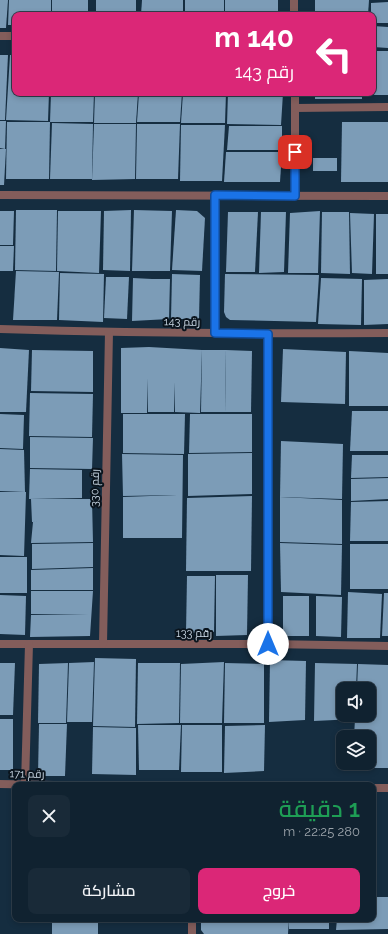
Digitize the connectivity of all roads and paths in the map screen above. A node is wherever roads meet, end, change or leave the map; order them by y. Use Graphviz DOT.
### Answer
graph roads {
  1 [pos="294,0"];
  2 [pos="294,12"];
  3 [pos="0,36"];
  4 [pos="12,36"];
  5 [pos="295,96"];
  6 [pos="388,106"];
  7 [pos="295,108"];
  8 [pos="0,195"];
  9 [pos="215,195"];
  10 [pos="295,196"];
  11 [pos="388,196"];
  12 [pos="0,329"];
  13 [pos="109,332"];
  14 [pos="215,333"];
  15 [pos="388,333"];
  16 [pos="268,334"];
  17 [pos="0,644"];
  18 [pos="29,644"];
  19 [pos="103,644"];
  20 [pos="268,644"];
  21 [pos="388,646"];
  22 [pos="25,782"];
  23 [pos="0,784"];
  24 [pos="12,784"];
  25 [pos="376,788"];
  26 [pos="388,788"];
  27 [pos="192,922"];
  28 [pos="192,934"];
  1 -- 2 [label="street"];
  3 -- 4 [label="street"];
  5 -- 7 [label="street"];
  6 -- 7 [label="street"];
  7 -- 10 [label="street"];
  8 -- 9 [label="street"];
  9 -- 10 [label="street"];
  9 -- 14 [label="street"];
  10 -- 11 [label="street"];
  12 -- 13 [label="street, رقم 143"];
  13 -- 14 [label="street, رقم 143"];
  13 -- 19 [label="street, رقم 330"];
  14 -- 16 [label="street, رقم 143"];
  15 -- 16 [label="street, رقم 143"];
  16 -- 20 [label="street"];
  17 -- 18 [label="street, رقم 133"];
  18 -- 19 [label="street, رقم 133"];
  18 -- 22 [label="street"];
  19 -- 20 [label="street, رقم 133"];
  20 -- 21 [label="street, رقم 133"];
  23 -- 24 [label="street, رقم 171"];
  25 -- 26 [label="street"];
  27 -- 28 [label="street"];
}
